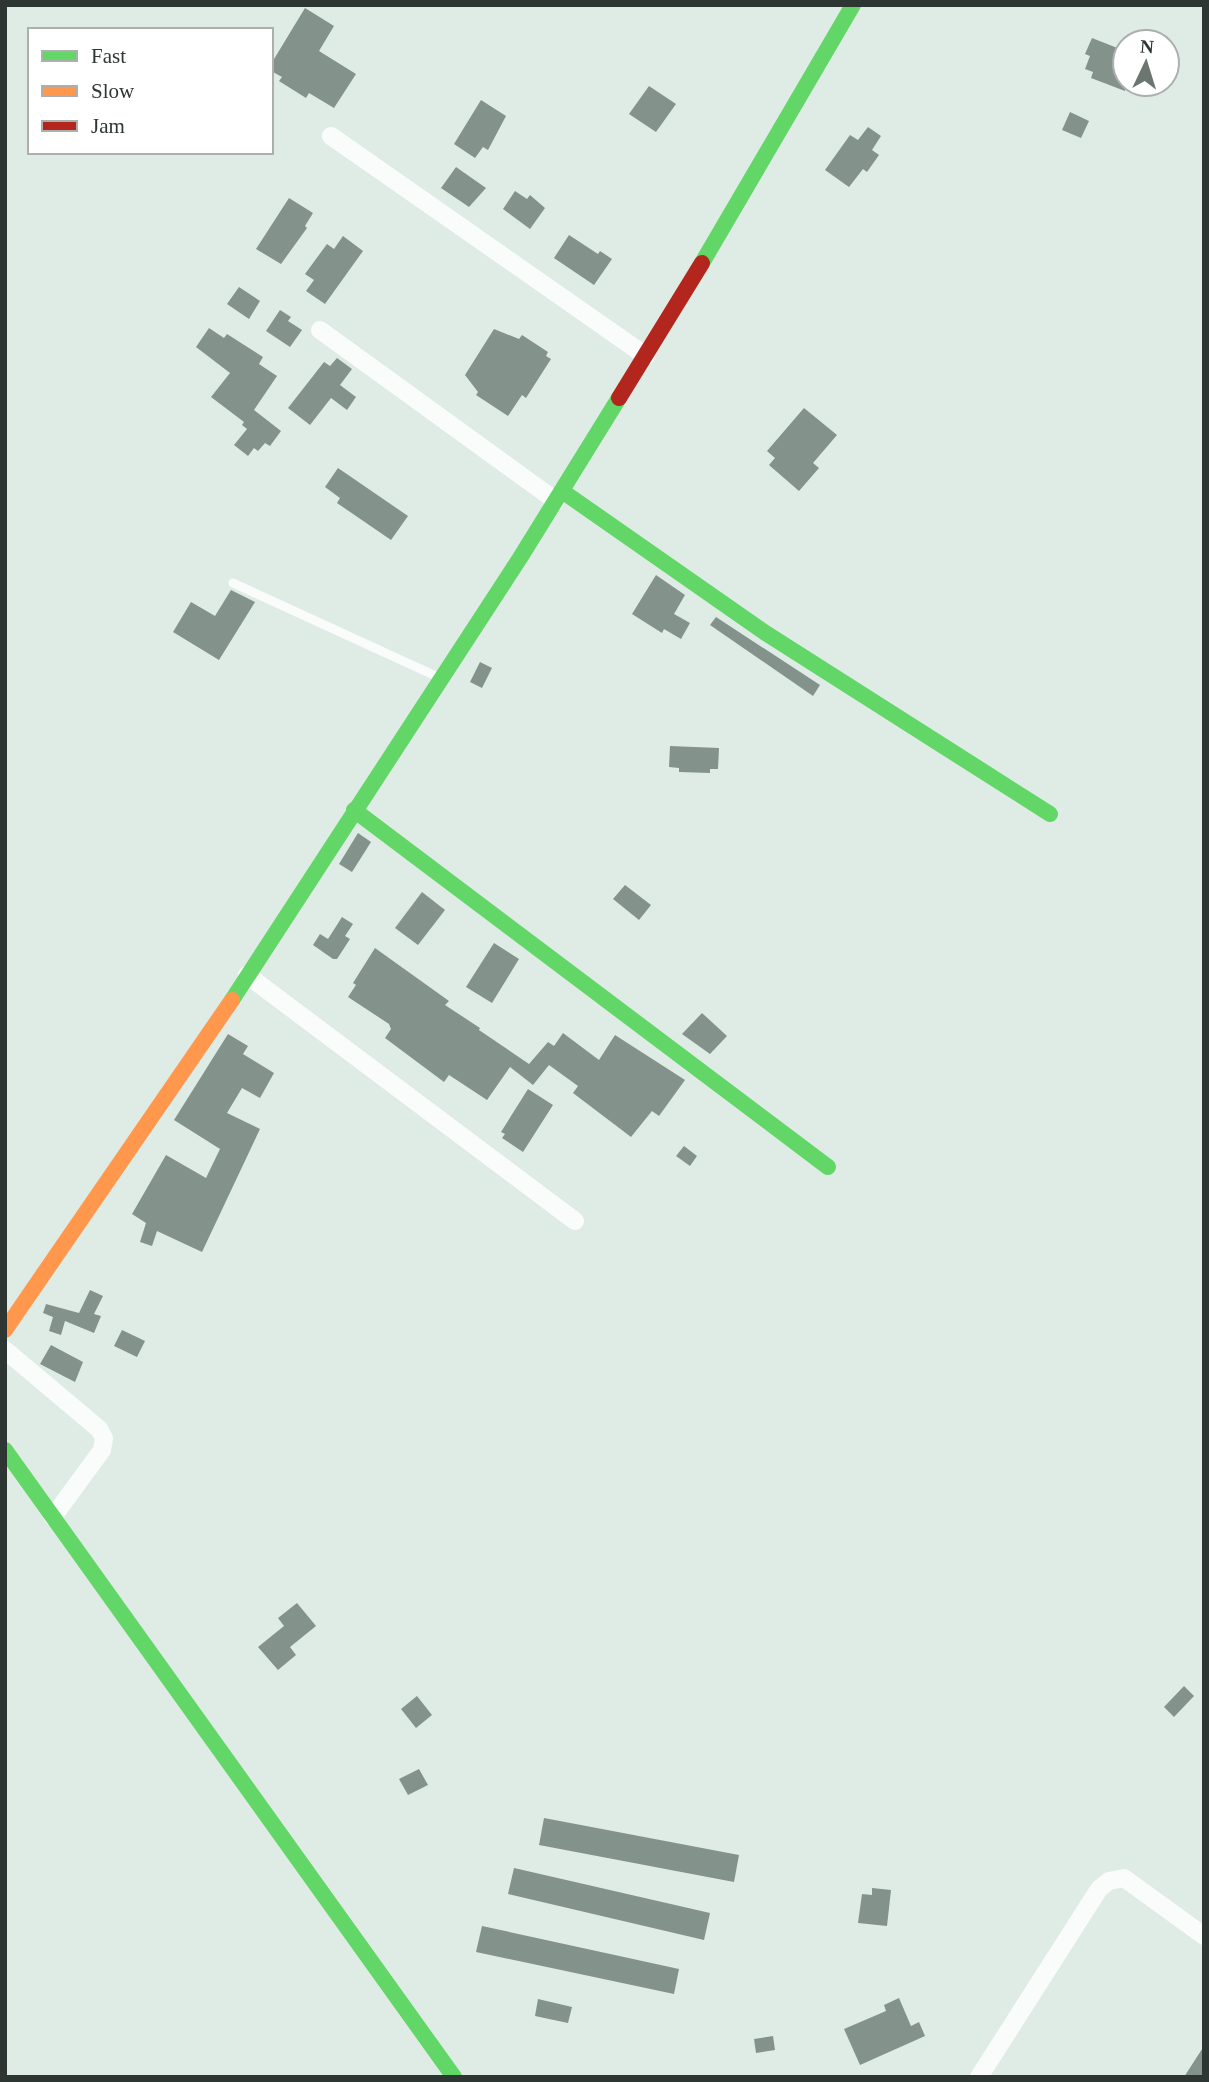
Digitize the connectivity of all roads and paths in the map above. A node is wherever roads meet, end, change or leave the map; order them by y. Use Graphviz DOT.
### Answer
graph roads {
  1 [pos="853,5"];
  2 [pos="331,136"];
  3 [pos="320,330"];
  4 [pos="646,356"];
  5 [pos="559,496"];
  6 [pos="233,583"];
  7 [pos="440,678"];
  8 [pos="354,810"];
  9 [pos="1050,814"];
  10 [pos="247,975"];
  11 [pos="828,1167"];
  12 [pos="575,1221"];
  13 [pos="5,1330"];
  14 [pos="5,1350"];
  15 [pos="5,1450"];
  16 [pos="53,1517"];
  17 [pos="1204,1936"];
  18 [pos="454,2077"];
  19 [pos="979,2077"];
  1 -- 4 [label="street"];
  2 -- 4 [label="street"];
  3 -- 5 [label="street"];
  4 -- 5 [label="street"];
  5 -- 7 [label="street"];
  5 -- 9 [label="street"];
  6 -- 7 [label="lane"];
  7 -- 8 [label="street"];
  8 -- 10 [label="street"];
  8 -- 11 [label="street"];
  10 -- 12 [label="street"];
  10 -- 13 [label="street"];
  14 -- 16 [label="street"];
  15 -- 16 [label="street"];
  16 -- 18 [label="street"];
  17 -- 19 [label="street"];
}
